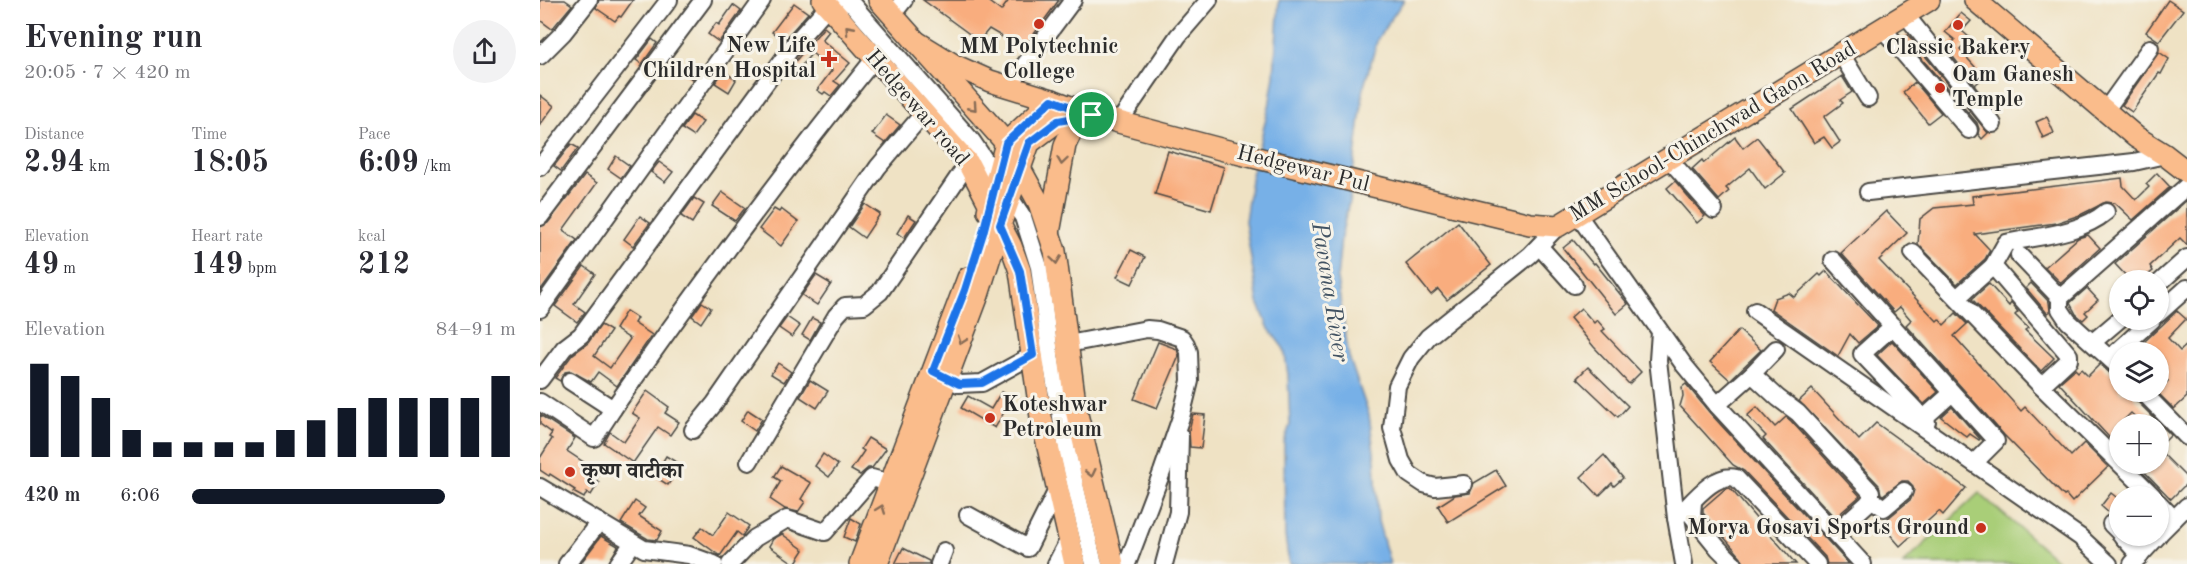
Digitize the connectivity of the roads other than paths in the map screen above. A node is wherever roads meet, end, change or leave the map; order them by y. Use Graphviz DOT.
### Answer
graph roads {
  1 [pos="589,0"];
  2 [pos="669,0"];
  3 [pos="703,0"];
  4 [pos="762,0"];
  5 [pos="1073,0"];
  6 [pos="1209,0"];
  7 [pos="1929,0"];
  8 [pos="1975,0"];
  9 [pos="840,2"];
  10 [pos="892,5"];
  11 [pos="1905,14"];
  12 [pos="1883,28"];
  13 [pos="915,41"];
  14 [pos="2150,48"];
  15 [pos="1841,54"];
  16 [pos="540,56"];
  17 [pos="875,58"];
  18 [pos="1009,86"];
  19 [pos="1868,98"];
  20 [pos="1052,100"];
  21 [pos="2105,111"];
  22 [pos="923,114"];
  23 [pos="1092,115"];
  24 [pos="1119,122"];
  25 [pos="1993,124"];
  26 [pos="1969,130"];
  27 [pos="1006,143"];
  28 [pos="2165,155"];
  29 [pos="1669,159"];
  30 [pos="968,163"];
  31 [pos="540,166"];
  32 [pos="1020,166"];
  33 [pos="2187,172"];
  34 [pos="997,178"];
  35 [pos="2187,186"];
  36 [pos="1383,188"];
  37 [pos="1868,192"];
  38 [pos="1010,197"];
  39 [pos="989,205"];
  40 [pos="1714,210"];
  41 [pos="2106,212"];
  42 [pos="1578,215"];
  43 [pos="540,217"];
  44 [pos="1000,225"];
  45 [pos="1558,226"];
  46 [pos="1049,233"];
  47 [pos="1539,246"];
  48 [pos="1913,253"];
  49 [pos="2019,255"];
  50 [pos="2187,258"];
  51 [pos="1833,260"];
  52 [pos="1993,266"];
  53 [pos="2169,274"];
  54 [pos="1574,285"];
  55 [pos="2187,288"];
  56 [pos="1957,298"];
  57 [pos="2060,298"];
  58 [pos="2169,304"];
  59 [pos="540,309"];
  60 [pos="1755,311"];
  61 [pos="1893,326"];
  62 [pos="2109,328"];
  63 [pos="2143,330"];
  64 [pos="1660,332"];
  65 [pos="2093,342"];
  66 [pos="2133,342"];
  67 [pos="1068,344"];
  68 [pos="1776,349"];
  69 [pos="1033,355"];
  70 [pos="2109,357"];
  71 [pos="1752,374"];
  72 [pos="940,375"];
  73 [pos="540,380"];
  74 [pos="570,381"];
  75 [pos="2041,386"];
  76 [pos="1952,393"];
  77 [pos="540,402"];
  78 [pos="2153,402"];
  79 [pos="1717,405"];
  80 [pos="613,409"];
  81 [pos="1181,417"];
  82 [pos="1926,424"];
  83 [pos="693,430"];
  84 [pos="2187,437"];
  85 [pos="749,462"];
  86 [pos="1974,463"];
  87 [pos="1464,484"];
  88 [pos="898,485"];
  89 [pos="2143,486"];
  90 [pos="540,487"];
  91 [pos="1057,490"];
  92 [pos="1904,491"];
  93 [pos="1871,499"];
  94 [pos="1694,502"];
  95 [pos="2187,506"];
  96 [pos="2169,514"];
  97 [pos="968,515"];
  98 [pos="1676,518"];
  99 [pos="2174,519"];
  100 [pos="599,522"];
  101 [pos="2169,524"];
  102 [pos="1835,533"];
  103 [pos="1068,541"];
  104 [pos="633,543"];
  105 [pos="2127,546"];
  106 [pos="2149,546"];
  107 [pos="657,560"];
  108 [pos="2137,561"];
  109 [pos="567,564"];
  110 [pos="618,564"];
  111 [pos="714,564"];
  112 [pos="730,564"];
  113 [pos="861,564"];
  114 [pos="877,564"];
  115 [pos="1056,564"];
  116 [pos="1075,564"];
  117 [pos="1094,564"];
  118 [pos="1113,564"];
  119 [pos="1127,564"];
  120 [pos="1164,564"];
  121 [pos="1684,564"];
  122 [pos="1734,564"];
  123 [pos="1817,564"];
  124 [pos="1863,564"];
  125 [pos="2109,564"];
  1 -- 16 [label="street"];
  2 -- 31 [label="street"];
  3 -- 43 [label="street"];
  4 -- 59 [label="street"];
  5 -- 18 [label="street"];
  6 -- 24 [label="street"];
  7 -- 11 [label="main road, MM School-Chinchwad Gaon Road"];
  8 -- 21 [label="main road"];
  17 -- 9 [label="main road, Hedgewar road, one-way"];
  9 -- 34 [label="street"];
  9 -- 73 [label="street"];
  10 -- 13 [label="main road, Hedgewar road"];
  11 -- 12 [label="main road, MM School-Chinchwad Gaon Road"];
  11 -- 25 [label="street"];
  12 -- 15 [label="main road, MM School-Chinchwad Gaon Road"];
  12 -- 26 [label="street"];
  13 -- 18 [label="main road, Hedgewar Pul"];
  13 -- 27 [label="main road, Hedgewar road, one-way"];
  14 -- 21 [label="street"];
  15 -- 19 [label="street"];
  15 -- 29 [label="main road, MM School-Chinchwad Gaon Road"];
  17 -- 22 [label="main road, Hedgewar road"];
  17 -- 80 [label="street"];
  18 -- 20 [label="main road, Hedgewar Pul"];
  20 -- 23 [label="main road, Hedgewar Pul"];
  20 -- 27 [label="main road"];
  21 -- 28 [label="main road"];
  22 -- 30 [label="main road, Hedgewar road"];
  22 -- 83 [label="street"];
  23 -- 24 [label="main road, Hedgewar Pul"];
  23 -- 32 [label="main road"];
  23 -- 46 [label="main road, one-way"];
  24 -- 36 [label="main road, Hedgewar Pul"];
  27 -- 32 [label="main road, Hedgewar road"];
  27 -- 34 [label="main road"];
  28 -- 33 [label="main road"];
  28 -- 37 [label="street"];
  29 -- 40 [label="street"];
  29 -- 42 [label="main road, MM School-Chinchwad Gaon Road"];
  30 -- 39 [label="main road, Hedgewar road"];
  30 -- 85 [label="street"];
  32 -- 38 [label="main road"];
  32 -- 46 [label="main road, Hedgewar road"];
  34 -- 38 [label="street"];
  34 -- 39 [label="main road"];
  35 -- 57 [label="street"];
  36 -- 45 [label="main road, MM School-Chinchwad Gaon Road"];
  38 -- 44 [label="main road"];
  38 -- 117 [label="street"];
  39 -- 44 [label="main road, Hedgewar road"];
  39 -- 72 [label="main road"];
  41 -- 52 [label="street"];
  42 -- 45 [label="main road, MM School-Chinchwad Gaon Road"];
  42 -- 64 [label="street"];
  44 -- 69 [label="main road, Hedgewar road"];
  44 -- 72 [label="main road, one-way"];
  45 -- 47 [label="street"];
  46 -- 67 [label="main road, Hedgewar road, one-way"];
  47 -- 54 [label="street"];
  47 -- 87 [label="street"];
  48 -- 56 [label="street"];
  49 -- 57 [label="street"];
  50 -- 53 [label="street"];
  51 -- 61 [label="street"];
  52 -- 56 [label="street"];
  52 -- 75 [label="street"];
  55 -- 58 [label="street"];
  56 -- 75 [label="street"];
  57 -- 65 [label="street"];
  60 -- 82 [label="street"];
  61 -- 76 [label="street"];
  61 -- 82 [label="street"];
  62 -- 65 [label="street"];
  63 -- 66 [label="street"];
  64 -- 79 [label="street"];
  64 -- 98 [label="street"];
  65 -- 70 [label="street"];
  67 -- 81 [label="street"];
  67 -- 118 [label="main road, Hedgewar road, one-way"];
  68 -- 71 [label="street"];
  69 -- 72 [label="street"];
  69 -- 91 [label="main road, Hedgewar road"];
  71 -- 79 [label="street"];
  71 -- 93 [label="street"];
  72 -- 88 [label="main road"];
  74 -- 80 [label="street"];
  75 -- 89 [label="street"];
  76 -- 82 [label="street"];
  76 -- 86 [label="street"];
  77 -- 80 [label="street"];
  78 -- 84 [label="street"];
  79 -- 102 [label="street"];
  81 -- 119 [label="street"];
  81 -- 120 [label="street"];
  82 -- 86 [label="street"];
  86 -- 125 [label="street"];
  88 -- 112 [label="street"];
  113 -- 88 [label="main road, one-way"];
  88 -- 114 [label="main road"];
  90 -- 100 [label="street"];
  91 -- 97 [label="street"];
  91 -- 103 [label="main road, Hedgewar road"];
  92 -- 93 [label="street"];
  93 -- 102 [label="street"];
  94 -- 98 [label="street"];
  94 -- 122 [label="street"];
  94 -- 123 [label="street"];
  95 -- 99 [label="street"];
  96 -- 99 [label="street"];
  98 -- 121 [label="street"];
  99 -- 101 [label="street"];
  100 -- 104 [label="street"];
  100 -- 109 [label="street"];
  102 -- 124 [label="street"];
  103 -- 115 [label="street"];
  103 -- 116 [label="main road, Hedgewar road"];
  104 -- 107 [label="street"];
  104 -- 110 [label="street"];
  105 -- 108 [label="street"];
  106 -- 108 [label="street"];
  107 -- 111 [label="street"];
}
